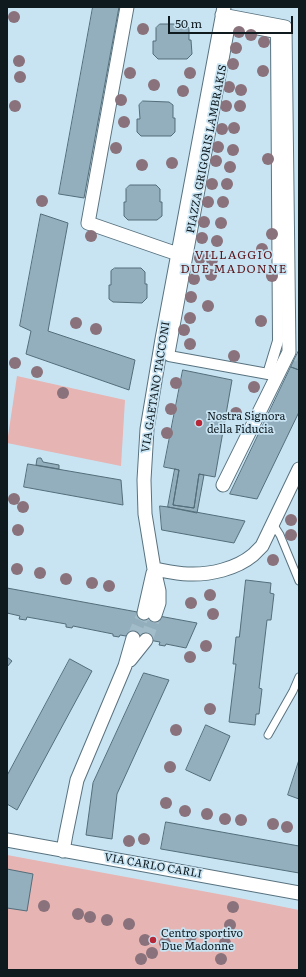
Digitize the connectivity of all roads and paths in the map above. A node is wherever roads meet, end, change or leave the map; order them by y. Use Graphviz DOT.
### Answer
graph roads {
  1 [pos="128,7"];
  2 [pos="223,11"];
  3 [pos="276,33"];
  4 [pos="178,254"];
  5 [pos="299,469"];
  6 [pos="223,485"];
  7 [pos="273,524"];
  8 [pos="154,569"];
  9 [pos="299,582"];
  10 [pos="150,614"];
  11 [pos="139,639"];
  12 [pos="299,677"];
  13 [pos="268,734"];
  14 [pos="7,840"];
  15 [pos="63,851"];
  16 [pos="299,893"];
  1 -- 4 [label="street"];
  2 -- 4 [label="street, VIA GAETANO TACCONI"];
  2 -- 6 [label="street"];
  3 -- 3 [label="street, PIAZZA GRIGORIS LAMBRAKIS"];
  4 -- 8 [label="street, VIA GAETANO TACCONI"];
  5 -- 7 [label="street"];
  7 -- 8 [label="street"];
  7 -- 9 [label="lane"];
  8 -- 10 [label="street, VIA GAETANO TACCONI"];
  11 -- 15 [label="street"];
  12 -- 13 [label="lane"];
  14 -- 15 [label="street, VIA CARLO CARLI"];
  15 -- 16 [label="street, VIA CARLO CARLI"];
}
